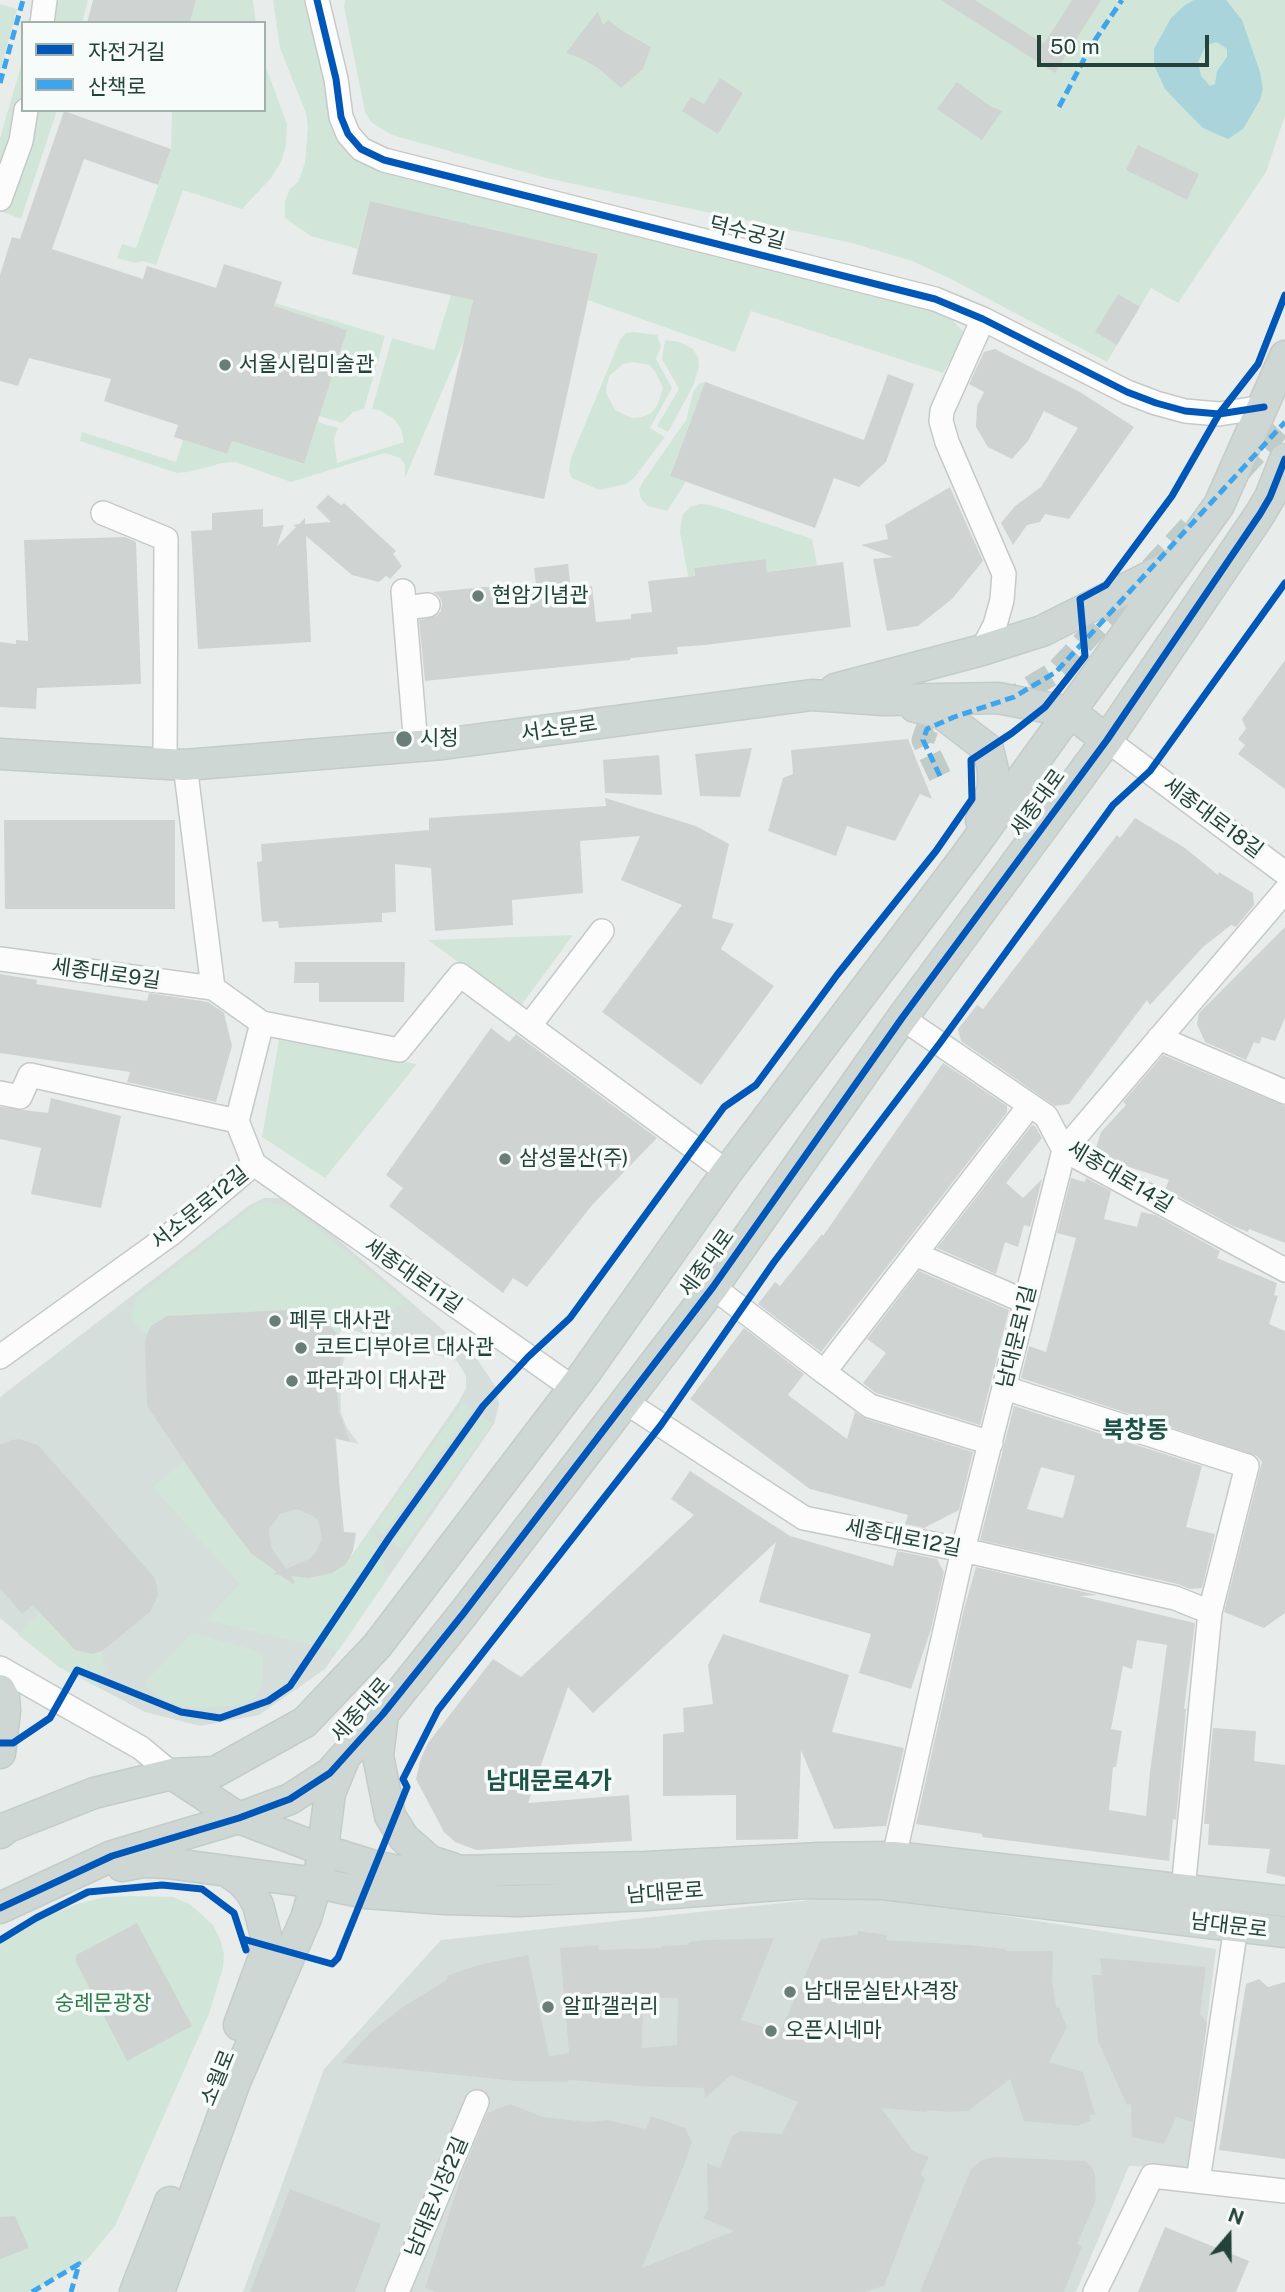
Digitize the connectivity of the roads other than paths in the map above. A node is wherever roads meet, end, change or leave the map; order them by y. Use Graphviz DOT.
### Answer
graph roads {
  1 [pos="45,0"];
  2 [pos="317,0"];
  3 [pos="42,21"];
  4 [pos="26,112"];
  5 [pos="0,199"];
  6 [pos="983,319"];
  7 [pos="1285,356"];
  8 [pos="1274,410"];
  9 [pos="1285,458"];
  10 [pos="1277,504"];
  11 [pos="103,513"];
  12 [pos="1175,564"];
  13 [pos="428,605"];
  14 [pos="982,650"];
  15 [pos="812,695"];
  16 [pos="884,700"];
  17 [pos="1070,712"];
  18 [pos="1107,740"];
  19 [pos="416,746"];
  20 [pos="0,754"];
  21 [pos="175,765"];
  22 [pos="966,856"];
  23 [pos="1285,873"];
  24 [pos="1285,891"];
  25 [pos="602,931"];
  26 [pos="0,960"];
  27 [pos="213,988"];
  28 [pos="902,1018"];
  29 [pos="262,1023"];
  30 [pos="530,1025"];
  31 [pos="1159,1038"];
  32 [pos="1285,1092"];
  33 [pos="0,1093"];
  34 [pos="1030,1105"];
  35 [pos="237,1121"];
  36 [pos="1064,1150"];
  37 [pos="254,1164"];
  38 [pos="727,1172"];
  39 [pos="915,1254"];
  40 [pos="1285,1270"];
  41 [pos="713,1287"];
  42 [pos="1026,1302"];
  43 [pos="0,1357"];
  44 [pos="824,1372"];
  45 [pos="573,1388"];
  46 [pos="1005,1388"];
  47 [pos="624,1401"];
  48 [pos="991,1443"];
  49 [pos="964,1550"];
  50 [pos="420,1589"];
  51 [pos="1210,1612"];
  52 [pos="463,1614"];
  53 [pos="0,1668"];
  54 [pos="0,1690"];
  55 [pos="383,1714"];
  56 [pos="350,1748"];
  57 [pos="0,1753"];
  58 [pos="172,1774"];
  59 [pos="239,1818"];
  60 [pos="0,1833"];
  61 [pos="323,1850"];
  62 [pos="894,1857"];
  63 [pos="462,1871"];
  64 [pos="228,1872"];
  65 [pos="317,1883"];
  66 [pos="48,1887"];
  67 [pos="1183,1890"];
  68 [pos="1285,1901"];
  69 [pos="0,1908"];
  70 [pos="1236,1927"];
  71 [pos="1285,1932"];
  72 [pos="477,2102"];
  73 [pos="1198,2181"];
  74 [pos="1285,2190"];
  75 [pos="397,2290"];
  76 [pos="135,2292"];
  77 [pos="159,2292"];
  78 [pos="1095,2292"];
  1 -- 3 [label="street"];
  2 -- 6 [label="street, 덕수궁길"];
  4 -- 5 [label="street"];
  6 -- 8 [label="street, 덕수궁길"];
  6 -- 14 [label="street"];
  7 -- 8 [label="main road, 세종대로"];
  8 -- 12 [label="main road, 세종대로"];
  9 -- 10 [label="main road, 세종대로"];
  10 -- 18 [label="main road, 세종대로"];
  11 -- 21 [label="street"];
  12 -- 14 [label="main road"];
  12 -- 17 [label="main road, 세종대로"];
  13 -- 19 [label="street"];
  14 -- 15 [label="main road"];
  15 -- 16 [label="main road, 서소문로"];
  15 -- 19 [label="main road, 서소문로"];
  16 -- 17 [label="main road, 서소문로"];
  16 -- 22 [label="main road"];
  17 -- 18 [label="main road, 서소문로"];
  17 -- 22 [label="main road, 세종대로"];
  18 -- 23 [label="street, 세종대로18길"];
  18 -- 28 [label="main road, 세종대로"];
  19 -- 21 [label="main road, 서소문로"];
  20 -- 21 [label="main road, 서소문로"];
  21 -- 27 [label="street"];
  22 -- 38 [label="main road, 세종대로"];
  24 -- 31 [label="street, 남대문로1길"];
  25 -- 30 [label="street"];
  26 -- 27 [label="street, 세종대로9길"];
  27 -- 29 [label="street"];
  28 -- 34 [label="street, 세종대로14길"];
  28 -- 41 [label="main road, 세종대로"];
  29 -- 30 [label="street"];
  29 -- 35 [label="street"];
  30 -- 38 [label="street"];
  31 -- 32 [label="street"];
  31 -- 36 [label="street, 남대문로1길"];
  33 -- 35 [label="street"];
  34 -- 36 [label="street, 세종대로14길"];
  34 -- 39 [label="street"];
  35 -- 37 [label="street, 서소문로12길"];
  36 -- 40 [label="street, 세종대로14길"];
  36 -- 42 [label="street, 남대문로1길"];
  37 -- 43 [label="street, 서소문로12길"];
  37 -- 45 [label="street, 세종대로11길"];
  38 -- 45 [label="main road, 세종대로"];
  39 -- 42 [label="street"];
  39 -- 44 [label="street"];
  41 -- 44 [label="street"];
  41 -- 47 [label="main road, 세종대로"];
  42 -- 46 [label="street, 남대문로1길"];
  44 -- 48 [label="street"];
  45 -- 50 [label="main road, 세종대로"];
  46 -- 48 [label="street, 남대문로1길"];
  46 -- 51 [label="street, 남대문로"];
  47 -- 49 [label="street, 세종대로12길"];
  47 -- 52 [label="main road, 세종대로"];
  48 -- 49 [label="street, 남대문로1길"];
  49 -- 51 [label="street, 세종대로12길"];
  49 -- 62 [label="street, 남대문로1길"];
  50 -- 52 [label="main road"];
  50 -- 58 [label="main road, 세종대로"];
  51 -- 67 [label="street, 남대문로"];
  52 -- 55 [label="main road, 세종대로"];
  53 -- 58 [label="street"];
  54 -- 57 [label="main road"];
  55 -- 56 [label="main road, 세종대로"];
  55 -- 63 [label="main road"];
  56 -- 59 [label="main road, 세종대로"];
  56 -- 61 [label="main road"];
  58 -- 59 [label="main road, 남대문로"];
  58 -- 60 [label="main road, 세종대로"];
  59 -- 61 [label="main road, 남대문로"];
  59 -- 66 [label="main road, 세종대로"];
  61 -- 63 [label="main road, 남대문로"];
  61 -- 65 [label="main road, 소월로"];
  62 -- 63 [label="main road, 남대문로"];
  62 -- 67 [label="main road, 남대문로"];
  64 -- 65 [label="main road, 남대문로"];
  64 -- 66 [label="main road, 남대문로"];
  64 -- 76 [label="main road, 소월로"];
  65 -- 70 [label="main road, 남대문로"];
  65 -- 77 [label="main road, 소월로"];
  66 -- 69 [label="main road, 세종대로"];
  67 -- 68 [label="main road, 남대문로"];
  70 -- 71 [label="main road, 남대문로"];
  70 -- 73 [label="street"];
  72 -- 75 [label="street, 남대문시장2길"];
  73 -- 74 [label="street"];
  73 -- 78 [label="street"];
}
